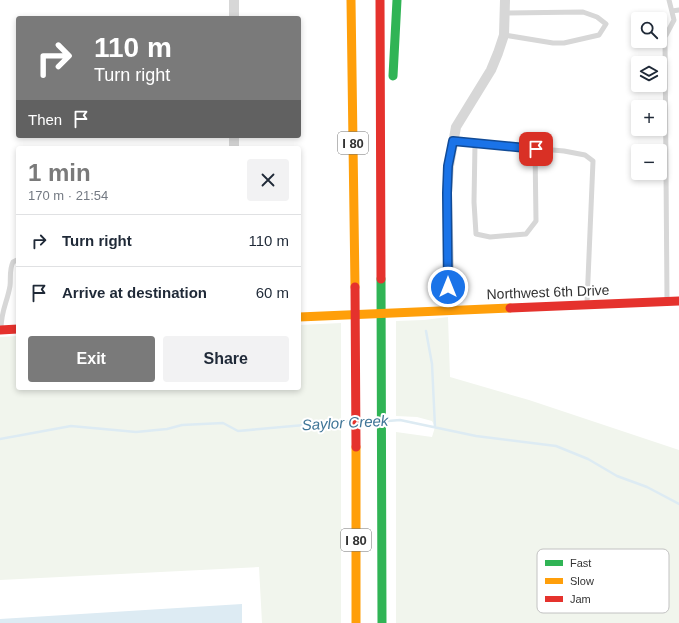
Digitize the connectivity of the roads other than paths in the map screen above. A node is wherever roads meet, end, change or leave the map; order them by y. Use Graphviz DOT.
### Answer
graph roads {
  1 [pos="234,0"];
  2 [pos="351,0"];
  3 [pos="380,0"];
  4 [pos="397,0"];
  5 [pos="505,0"];
  6 [pos="669,0"];
  7 [pos="679,10"];
  8 [pos="672,11"];
  9 [pos="504,13"];
  10 [pos="234,16"];
  11 [pos="342,22"];
  12 [pos="504,35"];
  13 [pos="392,83"];
  14 [pos="390,113"];
  15 [pos="453,141"];
  16 [pos="476,144"];
  17 [pos="536,149"];
  18 [pos="355,203"];
  19 [pos="382,211"];
  20 [pos="16,260"];
  21 [pos="679,300"];
  22 [pos="667,301"];
  23 [pos="587,304"];
  24 [pos="450,310"];
  25 [pos="301,317"];
  26 [pos="16,329"];
  27 [pos="1,330"];
  28 [pos="356,623"];
  29 [pos="382,623"];
  1 -- 10 [label="street"];
  2 -- 18 [label="main road, I 80"];
  3 -- 19 [label="main road, I 80"];
  4 -- 13 [label="main road"];
  5 -- 9 [label="street"];
  6 -- 8 [label="lane"];
  7 -- 8 [label="lane"];
  8 -- 22 [label="lane"];
  9 -- 12 [label="street"];
  9 -- 12 [label="lane"];
  11 -- 18 [label="main road"];
  12 -- 15 [label="street"];
  14 -- 19 [label="main road"];
  15 -- 16 [label="lane"];
  15 -- 24 [label="street"];
  16 -- 17 [label="lane"];
  16 -- 17 [label="lane"];
  17 -- 23 [label="lane"];
  18 -- 28 [label="main road, I 80"];
  19 -- 29 [label="main road, I 80"];
  20 -- 27 [label="lane"];
  21 -- 22 [label="main road, Northwest 6th Drive"];
  22 -- 23 [label="main road, Northwest 6th Drive"];
  23 -- 24 [label="main road, Northwest 6th Drive"];
  24 -- 25 [label="main road, Northwest 6th Drive"];
  26 -- 27 [label="main road"];
}
